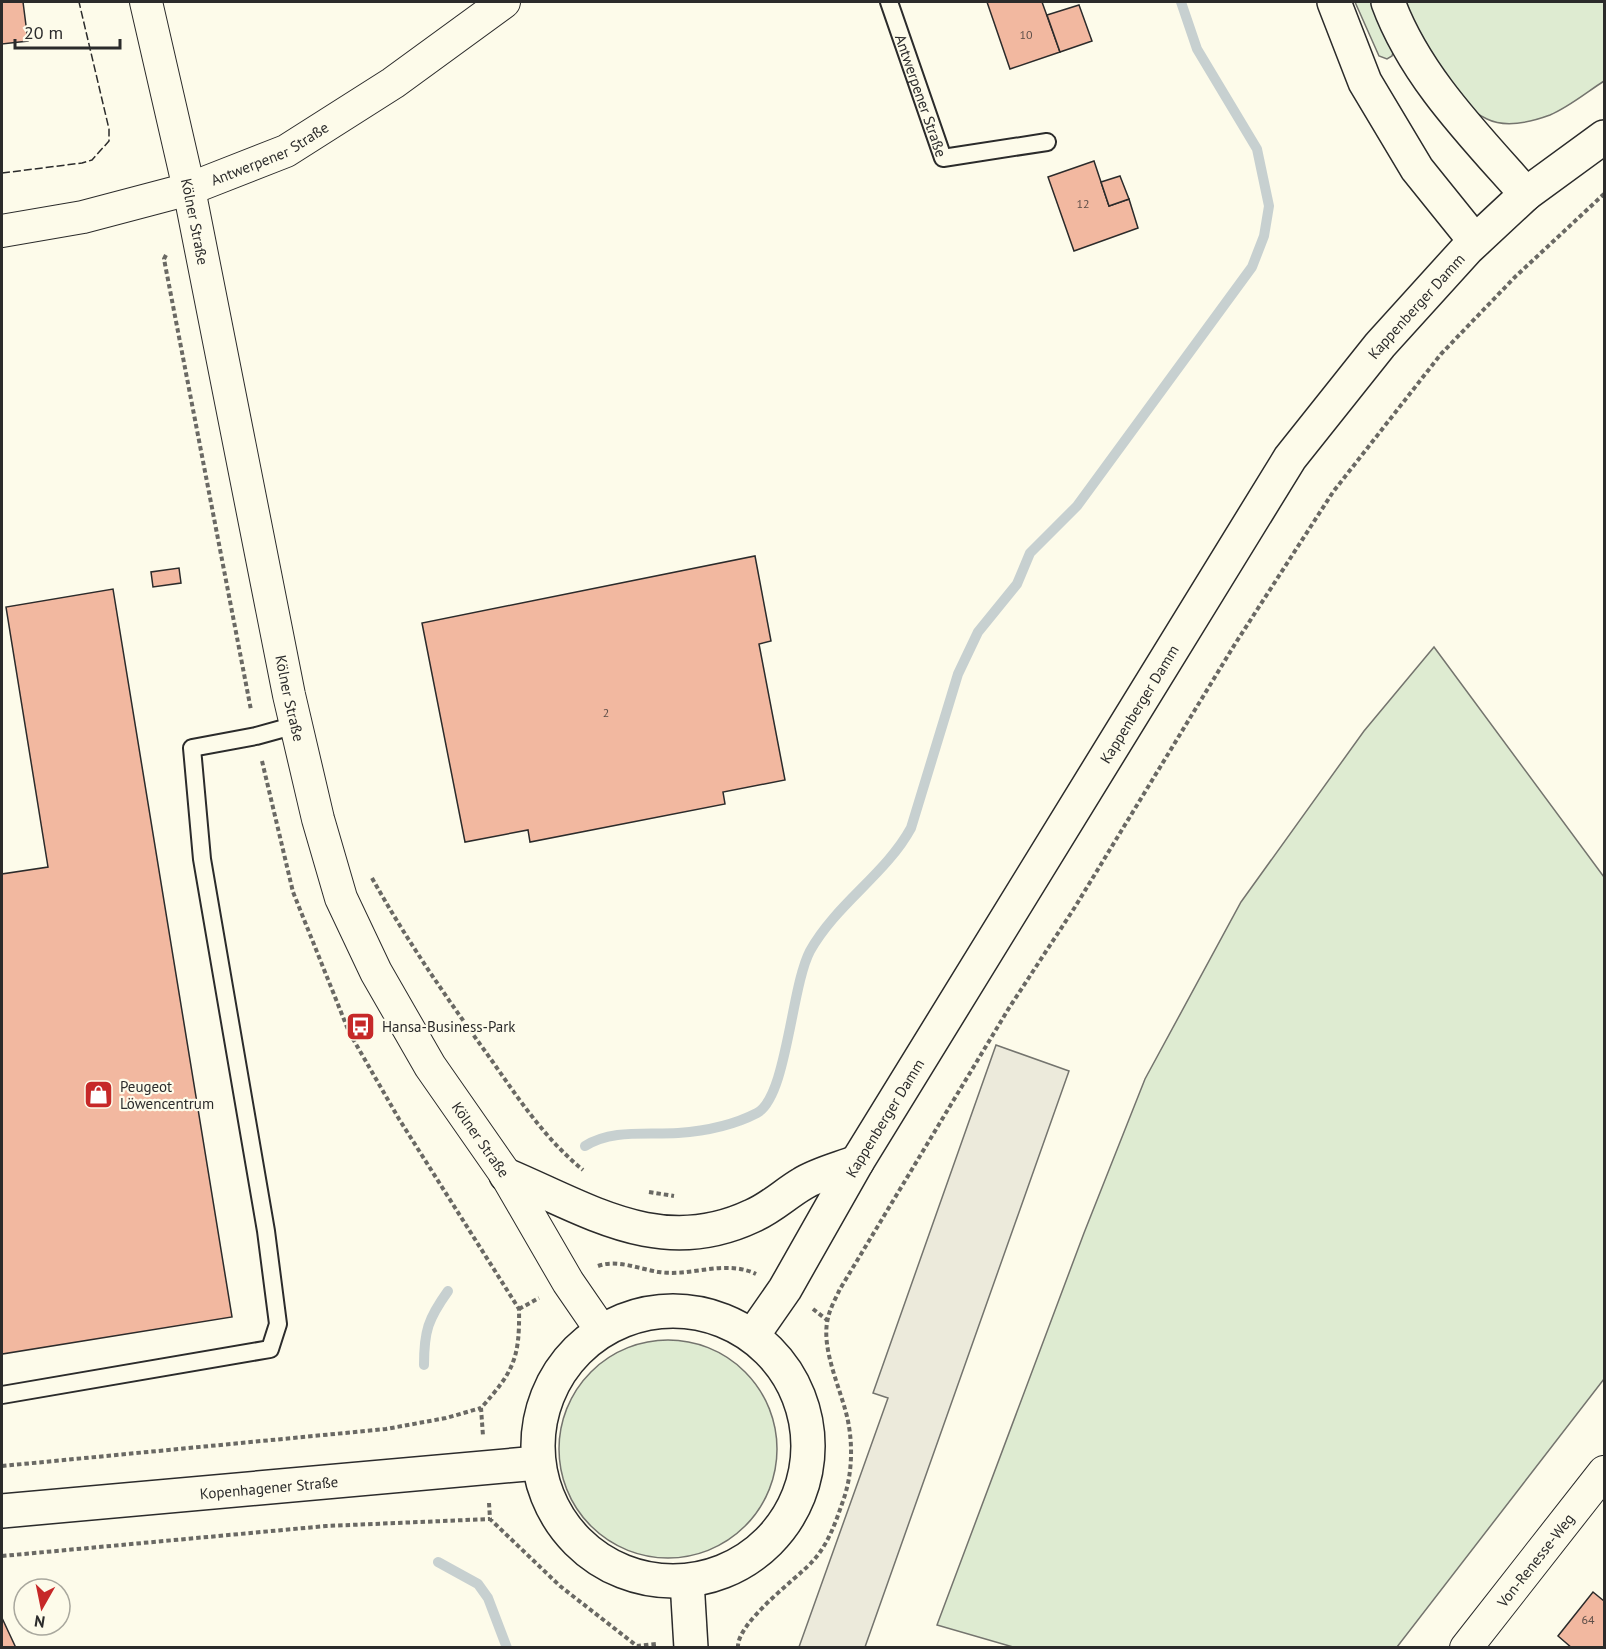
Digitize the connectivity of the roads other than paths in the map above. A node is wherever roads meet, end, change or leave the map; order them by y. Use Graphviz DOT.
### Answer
graph roads {
  1 [pos="146,2"];
  2 [pos="504,2"];
  3 [pos="889,2"];
  4 [pos="1334,2"];
  5 [pos="1388,2"];
  6 [pos="1605,137"];
  7 [pos="1047,142"];
  8 [pos="189,189"];
  9 [pos="1526,194"];
  10 [pos="2,231"];
  11 [pos="1475,241"];
  12 [pos="296,725"];
  13 [pos="857,1162"];
  14 [pos="506,1175"];
  15 [pos="601,1330"];
  16 [pos="753,1335"];
  17 [pos="2,1395"];
  18 [pos="538,1463"];
  19 [pos="1605,1472"];
  20 [pos="2,1511"];
  21 [pos="687,1581"];
  22 [pos="691,1644"];
  23 [pos="1466,1647"];
  1 -- 8 [label="street, Kölner Straße"];
  2 -- 8 [label="street, Antwerpener Straße"];
  3 -- 7 [label="lane, Antwerpener Straße"];
  4 -- 11 [label="main road"];
  5 -- 9 [label="main road"];
  6 -- 9 [label="main road, Kappenberger Damm"];
  8 -- 10 [label="street, Antwerpener Straße"];
  8 -- 12 [label="street, Kölner Straße"];
  9 -- 11 [label="main road, Kappenberger Damm"];
  11 -- 13 [label="main road, Kappenberger Damm"];
  12 -- 14 [label="street, Kölner Straße"];
  12 -- 17 [label="lane"];
  13 -- 14 [label="main road"];
  13 -- 16 [label="main road, Kappenberger Damm"];
  14 -- 15 [label="street, Kölner Straße"];
  15 -- 16 [label="main road"];
  15 -- 18 [label="main road"];
  16 -- 21 [label="main road"];
  18 -- 20 [label="main road, Kopenhagener Straße"];
  18 -- 21 [label="main road"];
  19 -- 23 [label="street, Von-Renesse-Weg"];
  21 -- 22 [label="main road"];
}
